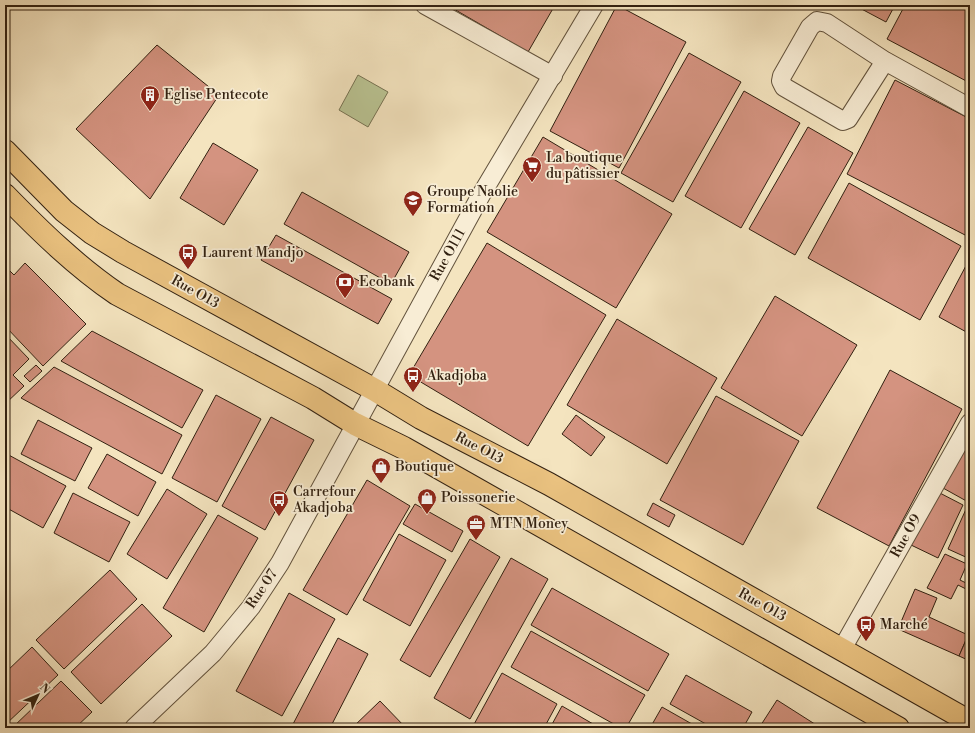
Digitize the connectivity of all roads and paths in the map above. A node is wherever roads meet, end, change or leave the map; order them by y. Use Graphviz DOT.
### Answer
graph roads {
  1 [pos="425,5"];
  2 [pos="594,5"];
  3 [pos="885,61"];
  4 [pos="553,76"];
  5 [pos="970,108"];
  6 [pos="5,151"];
  7 [pos="5,195"];
  8 [pos="375,390"];
  9 [pos="970,423"];
  10 [pos="355,424"];
  11 [pos="842,650"];
  12 [pos="970,722"];
  13 [pos="134,728"];
  14 [pos="898,728"];
  1 -- 4 [label="street"];
  2 -- 4 [label="street, Rue O111"];
  3 -- 3 [label="street"];
  3 -- 5 [label="street"];
  4 -- 8 [label="street, Rue O111"];
  6 -- 8 [label="main road, Rue O13"];
  7 -- 10 [label="main road"];
  8 -- 10 [label="street, Rue O111"];
  8 -- 11 [label="main road, Rue O13"];
  9 -- 11 [label="street, Rue O9"];
  10 -- 13 [label="street, Rue 07"];
  10 -- 14 [label="main road"];
  11 -- 12 [label="main road, Rue O13"];
}
